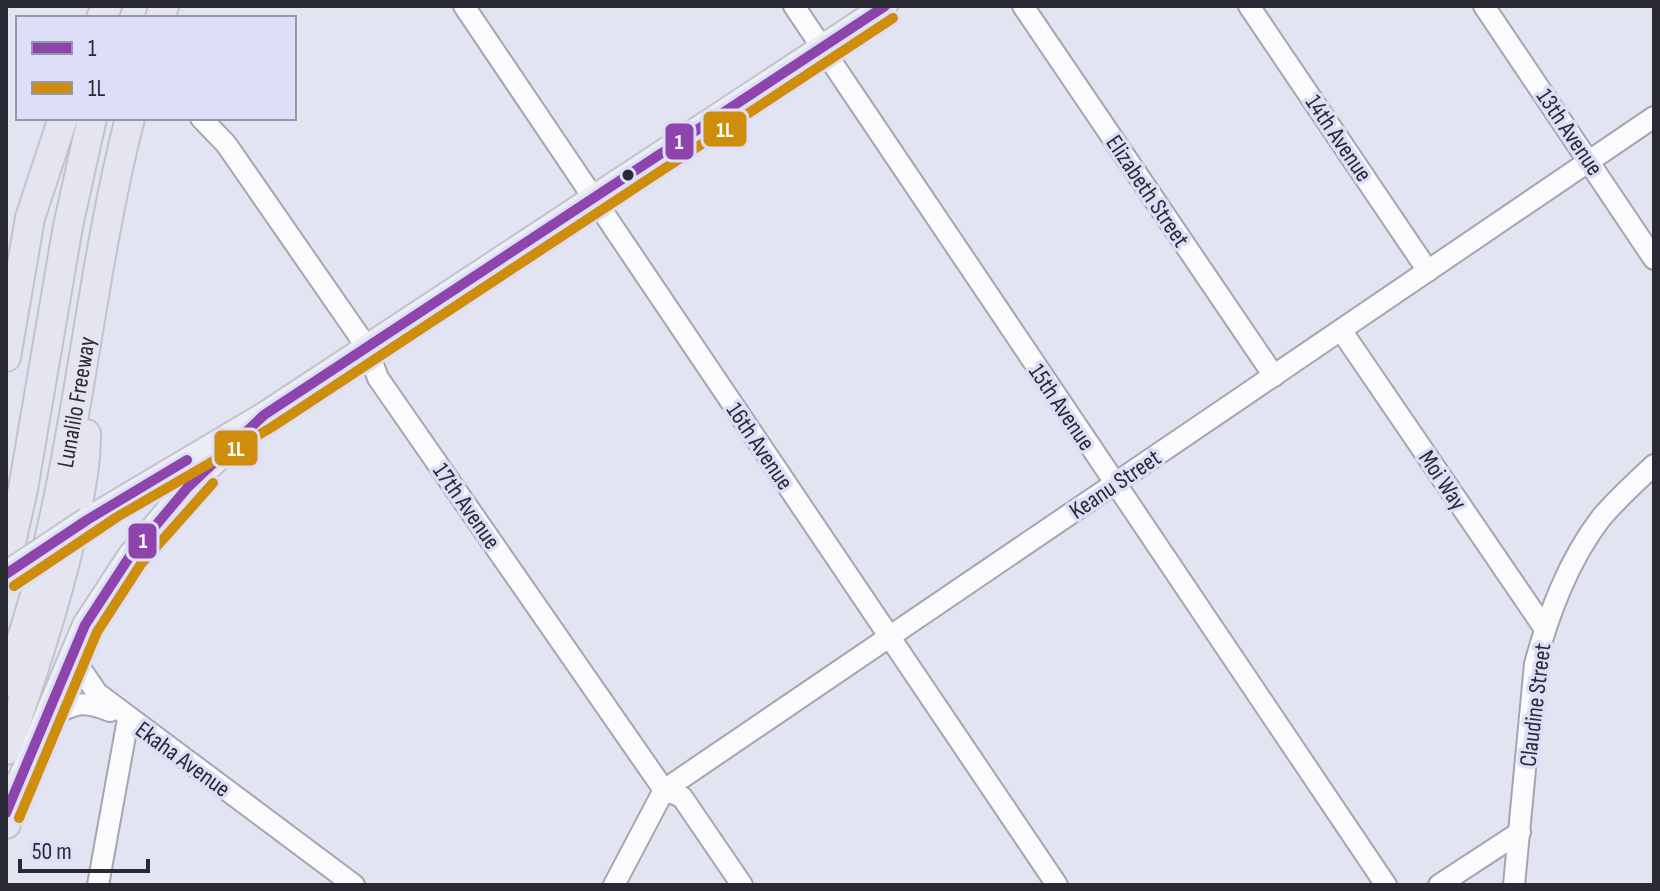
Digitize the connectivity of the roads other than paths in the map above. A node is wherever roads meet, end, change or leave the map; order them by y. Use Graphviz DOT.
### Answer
graph roads {
  1 [pos="464,6"];
  2 [pos="794,6"];
  3 [pos="885,6"];
  4 [pos="1023,6"];
  5 [pos="1249,6"];
  6 [pos="1484,6"];
  7 [pos="822,48"];
  8 [pos="1654,117"];
  9 [pos="62,120"];
  10 [pos="92,120"];
  11 [pos="130,120"];
  12 [pos="203,120"];
  13 [pos="1590,161"];
  14 [pos="594,200"];
  15 [pos="1654,259"];
  16 [pos="1428,271"];
  17 [pos="1341,330"];
  18 [pos="86,338"];
  19 [pos="366,346"];
  20 [pos="6,357"];
  21 [pos="1274,376"];
  22 [pos="264,415"];
  23 [pos="1654,465"];
  24 [pos="1114,484"];
  25 [pos="6,565"];
  26 [pos="6,574"];
  27 [pos="1545,629"];
  28 [pos="889,638"];
  29 [pos="75,645"];
  30 [pos="6,683"];
  31 [pos="128,719"];
  32 [pos="44,720"];
  33 [pos="6,750"];
  34 [pos="19,784"];
  35 [pos="664,790"];
  36 [pos="6,813"];
  37 [pos="6,824"];
  38 [pos="1520,832"];
  39 [pos="98,885"];
  40 [pos="354,885"];
  41 [pos="614,885"];
  42 [pos="742,885"];
  43 [pos="1057,885"];
  44 [pos="1386,885"];
  45 [pos="1439,885"];
  46 [pos="1514,885"];
  1 -- 14 [label="street, 16th Avenue"];
  2 -- 7 [label="street, 15th Avenue"];
  3 -- 7 [label="main road"];
  4 -- 21 [label="street, Elizabeth Street"];
  5 -- 16 [label="street, 14th Avenue"];
  6 -- 13 [label="street, 13th Avenue"];
  7 -- 14 [label="main road"];
  7 -- 24 [label="street, 15th Avenue"];
  8 -- 13 [label="street, Keanu Street"];
  9 -- 20 [label="highway"];
  10 -- 25 [label="highway, Lunalilo Freeway"];
  11 -- 18 [label="highway, Lunalilo Freeway"];
  12 -- 19 [label="street, 17th Avenue"];
  13 -- 15 [label="street, 13th Avenue"];
  13 -- 16 [label="street, Keanu Street"];
  14 -- 19 [label="main road"];
  14 -- 28 [label="street, 16th Avenue"];
  16 -- 17 [label="street, Keanu Street"];
  17 -- 21 [label="street, Keanu Street"];
  17 -- 27 [label="street, Moi Way"];
  18 -- 30 [label="highway, Lunalilo Freeway"];
  18 -- 33 [label="highway"];
  19 -- 22 [label="main road"];
  19 -- 35 [label="street, 17th Avenue"];
  21 -- 24 [label="street, Keanu Street"];
  22 -- 26 [label="main road, bridge"];
  22 -- 29 [label="main road"];
  23 -- 27 [label="street, Claudine Street"];
  24 -- 28 [label="street, Keanu Street"];
  24 -- 44 [label="street, 15th Avenue"];
  27 -- 38 [label="street, Claudine Street"];
  28 -- 35 [label="street, Keanu Street"];
  28 -- 43 [label="street, 16th Avenue"];
  29 -- 31 [label="street, Ekaha Avenue"];
  29 -- 32 [label="main road"];
  31 -- 32 [label="street, Ekaha Avenue"];
  31 -- 39 [label="street"];
  31 -- 40 [label="street, Ekaha Avenue"];
  32 -- 34 [label="main road"];
  34 -- 36 [label="main road"];
  34 -- 37 [label="highway"];
  35 -- 41 [label="street, Keanu Street"];
  35 -- 42 [label="street, 17th Avenue"];
  38 -- 45 [label="street"];
  38 -- 46 [label="street, Claudine Street"];
}
